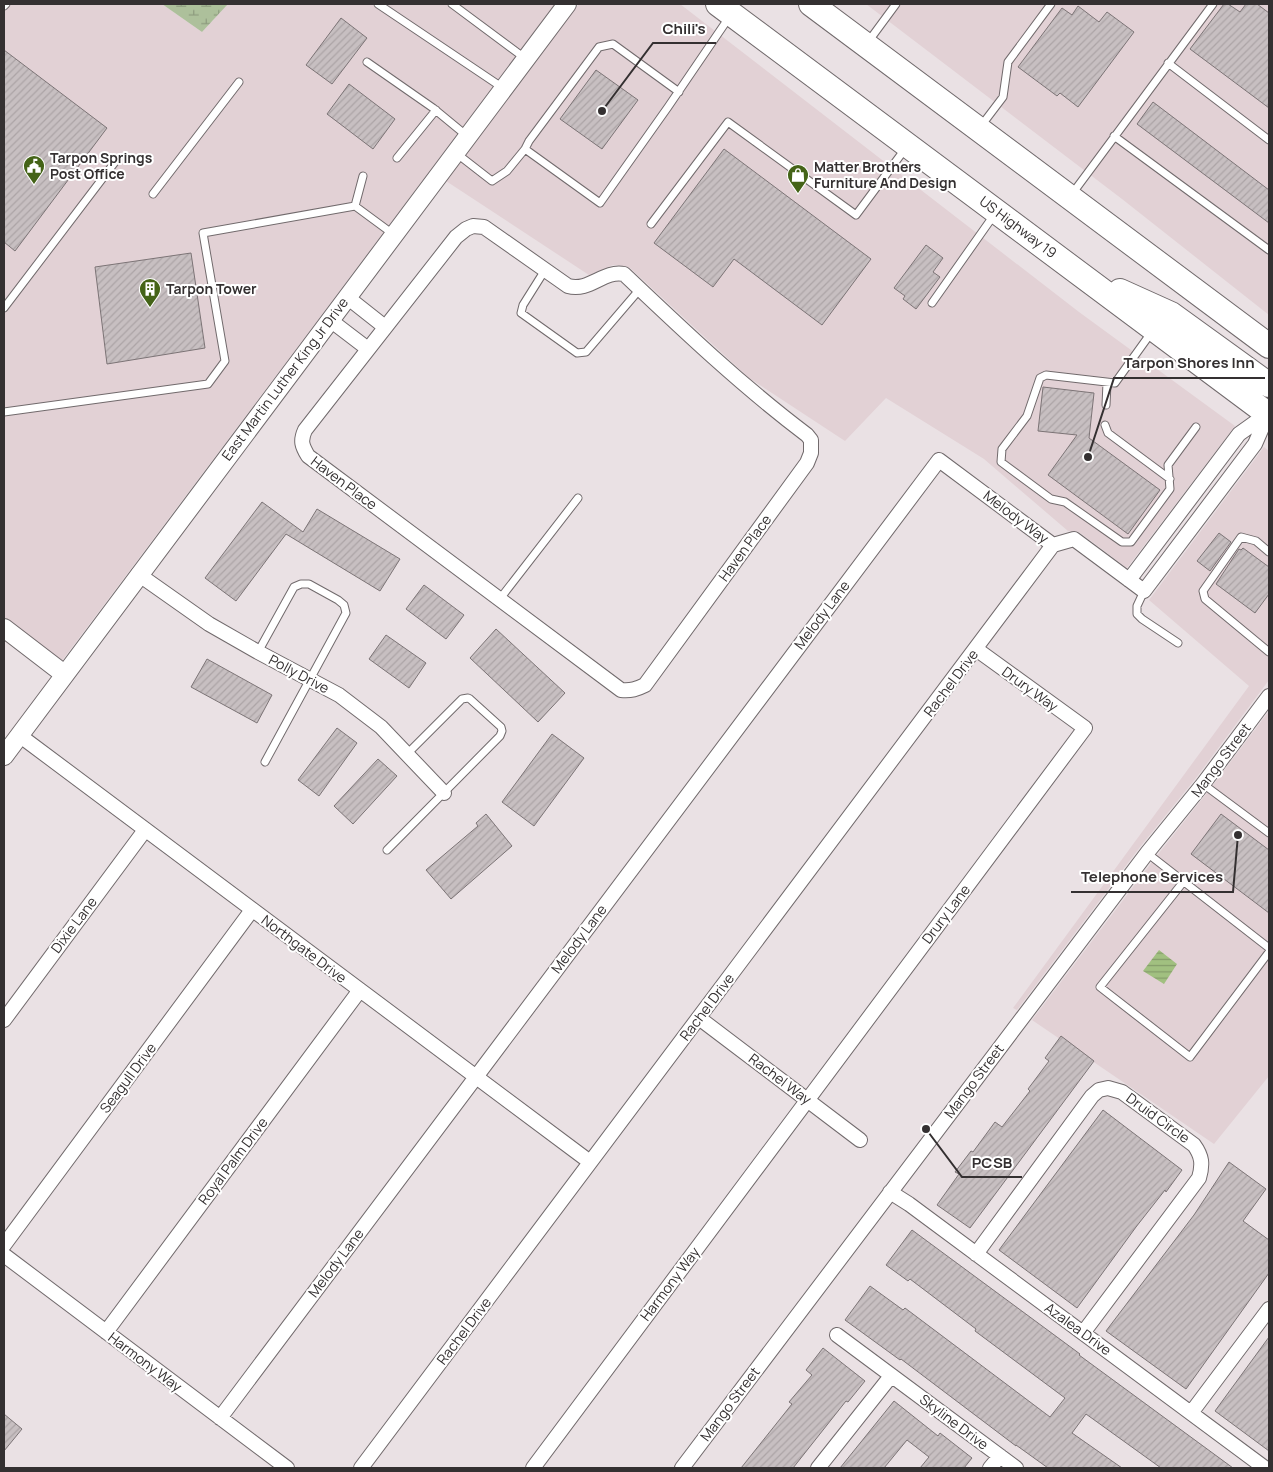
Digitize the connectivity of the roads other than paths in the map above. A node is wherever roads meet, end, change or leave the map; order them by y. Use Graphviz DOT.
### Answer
graph roads {
  1 [pos="378,4"];
  2 [pos="452,4"];
  3 [pos="567,4"];
  4 [pos="811,4"];
  5 [pos="896,4"];
  6 [pos="1051,4"];
  7 [pos="1213,4"];
  8 [pos="725,9"];
  9 [pos="866,45"];
  10 [pos="526,59"];
  11 [pos="367,62"];
  12 [pos="1168,63"];
  13 [pos="239,82"];
  14 [pos="504,88"];
  15 [pos="678,92"];
  16 [pos="436,110"];
  17 [pos="979,129"];
  18 [pos="467,136"];
  19 [pos="1114,136"];
  20 [pos="1269,140"];
  21 [pos="908,145"];
  22 [pos="525,149"];
  23 [pos="455,152"];
  24 [pos="397,158"];
  25 [pos="115,162"];
  26 [pos="363,176"];
  27 [pos="153,194"];
  28 [pos="1070,196"];
  29 [pos="355,206"];
  30 [pos="997,211"];
  31 [pos="651,224"];
  32 [pos="393,234"];
  33 [pos="1269,250"];
  34 [pos="545,270"];
  35 [pos="1082,275"];
  36 [pos="640,289"];
  37 [pos="347,297"];
  38 [pos="932,302"];
  39 [pos="4,308"];
  40 [pos="330,320"];
  41 [pos="385,327"];
  42 [pos="1154,328"];
  43 [pos="1269,346"];
  44 [pos="368,349"];
  45 [pos="1107,383"];
  46 [pos="1269,385"];
  47 [pos="1106,405"];
  48 [pos="4,412"];
  49 [pos="1269,414"];
  50 [pos="1105,425"];
  51 [pos="1196,427"];
  52 [pos="939,460"];
  53 [pos="1170,479"];
  54 [pos="578,498"];
  55 [pos="1053,545"];
  56 [pos="1269,552"];
  57 [pos="138,574"];
  58 [pos="1129,580"];
  59 [pos="1144,591"];
  60 [pos="499,600"];
  61 [pos="4,628"];
  62 [pos="1178,644"];
  63 [pos="976,649"];
  64 [pos="258,652"];
  65 [pos="1269,652"];
  66 [pos="64,674"];
  67 [pos="309,680"];
  68 [pos="1269,696"];
  69 [pos="1084,728"];
  70 [pos="19,735"];
  71 [pos="407,754"];
  72 [pos="4,756"];
  73 [pos="265,762"];
  74 [pos="1203,784"];
  75 [pos="444,793"];
  76 [pos="145,830"];
  77 [pos="1269,833"];
  78 [pos="387,850"];
  79 [pos="1147,853"];
  80 [pos="1184,880"];
  81 [pos="252,910"];
  82 [pos="1269,948"];
  83 [pos="1269,952"];
  84 [pos="360,990"];
  85 [pos="699,1018"];
  86 [pos="4,1020"];
  87 [pos="476,1076"];
  88 [pos="808,1099"];
  89 [pos="860,1140"];
  90 [pos="590,1162"];
  91 [pos="890,1192"];
  92 [pos="4,1245"];
  93 [pos="976,1254"];
  94 [pos="4,1255"];
  95 [pos="1269,1309"];
  96 [pos="106,1332"];
  97 [pos="1084,1333"];
  98 [pos="837,1335"];
  99 [pos="892,1376"];
  100 [pos="1191,1413"];
  101 [pos="220,1418"];
  102 [pos="1000,1456"];
  103 [pos="287,1468"];
  104 [pos="361,1468"];
  105 [pos="532,1468"];
  106 [pos="682,1468"];
  107 [pos="818,1468"];
  108 [pos="990,1468"];
  109 [pos="1016,1468"];
  110 [pos="1265,1468"];
  1 -- 14 [label="lane"];
  2 -- 10 [label="lane"];
  3 -- 10 [label="street, East Martin Luther King Jr Drive"];
  4 -- 9 [label="highway"];
  5 -- 9 [label="lane"];
  6 -- 17 [label="lane"];
  7 -- 12 [label="lane"];
  8 -- 15 [label="lane"];
  8 -- 21 [label="highway, US Highway 19"];
  9 -- 17 [label="highway"];
  10 -- 14 [label="street, East Martin Luther King Jr Drive"];
  11 -- 16 [label="lane"];
  12 -- 19 [label="lane"];
  12 -- 20 [label="lane"];
  13 -- 27 [label="lane"];
  14 -- 18 [label="street, East Martin Luther King Jr Drive"];
  15 -- 22 [label="lane"];
  15 -- 22 [label="lane"];
  16 -- 18 [label="lane"];
  16 -- 24 [label="lane"];
  17 -- 28 [label="highway"];
  18 -- 23 [label="street, East Martin Luther King Jr Drive"];
  19 -- 28 [label="lane"];
  19 -- 33 [label="lane"];
  21 -- 30 [label="highway, US Highway 19"];
  21 -- 31 [label="lane"];
  22 -- 23 [label="lane"];
  23 -- 32 [label="street, East Martin Luther King Jr Drive"];
  25 -- 39 [label="lane"];
  26 -- 29 [label="lane"];
  28 -- 43 [label="highway"];
  29 -- 32 [label="lane"];
  29 -- 48 [label="lane"];
  30 -- 35 [label="highway, US Highway 19"];
  30 -- 38 [label="lane"];
  32 -- 37 [label="street, East Martin Luther King Jr Drive"];
  34 -- 36 [label="street, Haven Place"];
  34 -- 36 [label="lane"];
  34 -- 41 [label="street, Haven Place"];
  35 -- 42 [label="highway, US Highway 19"];
  35 -- 46 [label="highway"];
  36 -- 60 [label="street, Haven Place"];
  37 -- 40 [label="street, East Martin Luther King Jr Drive"];
  37 -- 41 [label="street"];
  40 -- 44 [label="street"];
  40 -- 57 [label="street, East Martin Luther King Jr Drive"];
  41 -- 44 [label="street, Haven Place"];
  42 -- 45 [label="lane"];
  42 -- 49 [label="highway, US Highway 19"];
  44 -- 60 [label="street, Haven Place"];
  45 -- 47 [label="lane"];
  45 -- 53 [label="lane"];
  49 -- 58 [label="street"];
  49 -- 59 [label="street"];
  50 -- 53 [label="lane"];
  51 -- 53 [label="lane"];
  52 -- 55 [label="street, Melody Way"];
  52 -- 87 [label="street, Melody Lane"];
  54 -- 60 [label="lane"];
  55 -- 58 [label="street, Melody Way"];
  55 -- 63 [label="street, Rachel Drive"];
  56 -- 65 [label="lane"];
  57 -- 64 [label="street, Polly Drive"];
  57 -- 66 [label="street, East Martin Luther King Jr Drive"];
  58 -- 59 [label="street, Melody Way"];
  59 -- 62 [label="lane"];
  61 -- 66 [label="street"];
  63 -- 69 [label="street, Drury Way"];
  63 -- 85 [label="street, Rachel Drive"];
  64 -- 67 [label="street, Polly Drive"];
  64 -- 67 [label="lane"];
  66 -- 70 [label="street, East Martin Luther King Jr Drive"];
  67 -- 71 [label="street, Polly Drive"];
  67 -- 73 [label="lane"];
  68 -- 74 [label="street, Mango Street"];
  69 -- 88 [label="street, Drury Lane"];
  70 -- 72 [label="street, East Martin Luther King Jr Drive"];
  70 -- 76 [label="street, Northgate Drive"];
  71 -- 75 [label="street, Polly Drive"];
  71 -- 75 [label="lane"];
  74 -- 77 [label="lane"];
  74 -- 79 [label="street, Mango Street"];
  75 -- 78 [label="lane"];
  76 -- 81 [label="street, Northgate Drive"];
  76 -- 86 [label="street, Dixie Lane"];
  79 -- 80 [label="lane"];
  79 -- 91 [label="street, Mango Street"];
  80 -- 82 [label="lane"];
  80 -- 83 [label="lane"];
  81 -- 84 [label="street, Northgate Drive"];
  81 -- 92 [label="street, Seagull Drive"];
  84 -- 87 [label="street, Northgate Drive"];
  84 -- 96 [label="street, Royal Palm Drive"];
  85 -- 88 [label="street, Rachel Way"];
  85 -- 90 [label="street, Rachel Drive"];
  87 -- 90 [label="street, Northgate Drive"];
  87 -- 101 [label="street, Melody Lane"];
  88 -- 89 [label="street, Rachel Way"];
  88 -- 105 [label="street, Harmony Way"];
  90 -- 104 [label="street, Rachel Drive"];
  91 -- 93 [label="street, Azalea Drive"];
  91 -- 106 [label="street, Mango Street"];
  93 -- 97 [label="street, Azalea Drive"];
  93 -- 97 [label="street, Druid Circle"];
  94 -- 96 [label="street, Harmony Way"];
  95 -- 100 [label="street"];
  96 -- 101 [label="street, Harmony Way"];
  97 -- 100 [label="street, Azalea Drive"];
  98 -- 99 [label="street, Skyline Drive"];
  99 -- 102 [label="street, Skyline Drive"];
  99 -- 107 [label="street"];
  100 -- 110 [label="street, Azalea Drive"];
  101 -- 103 [label="street, Harmony Way"];
  102 -- 108 [label="street"];
  102 -- 109 [label="street, Skyline Drive"];
}
